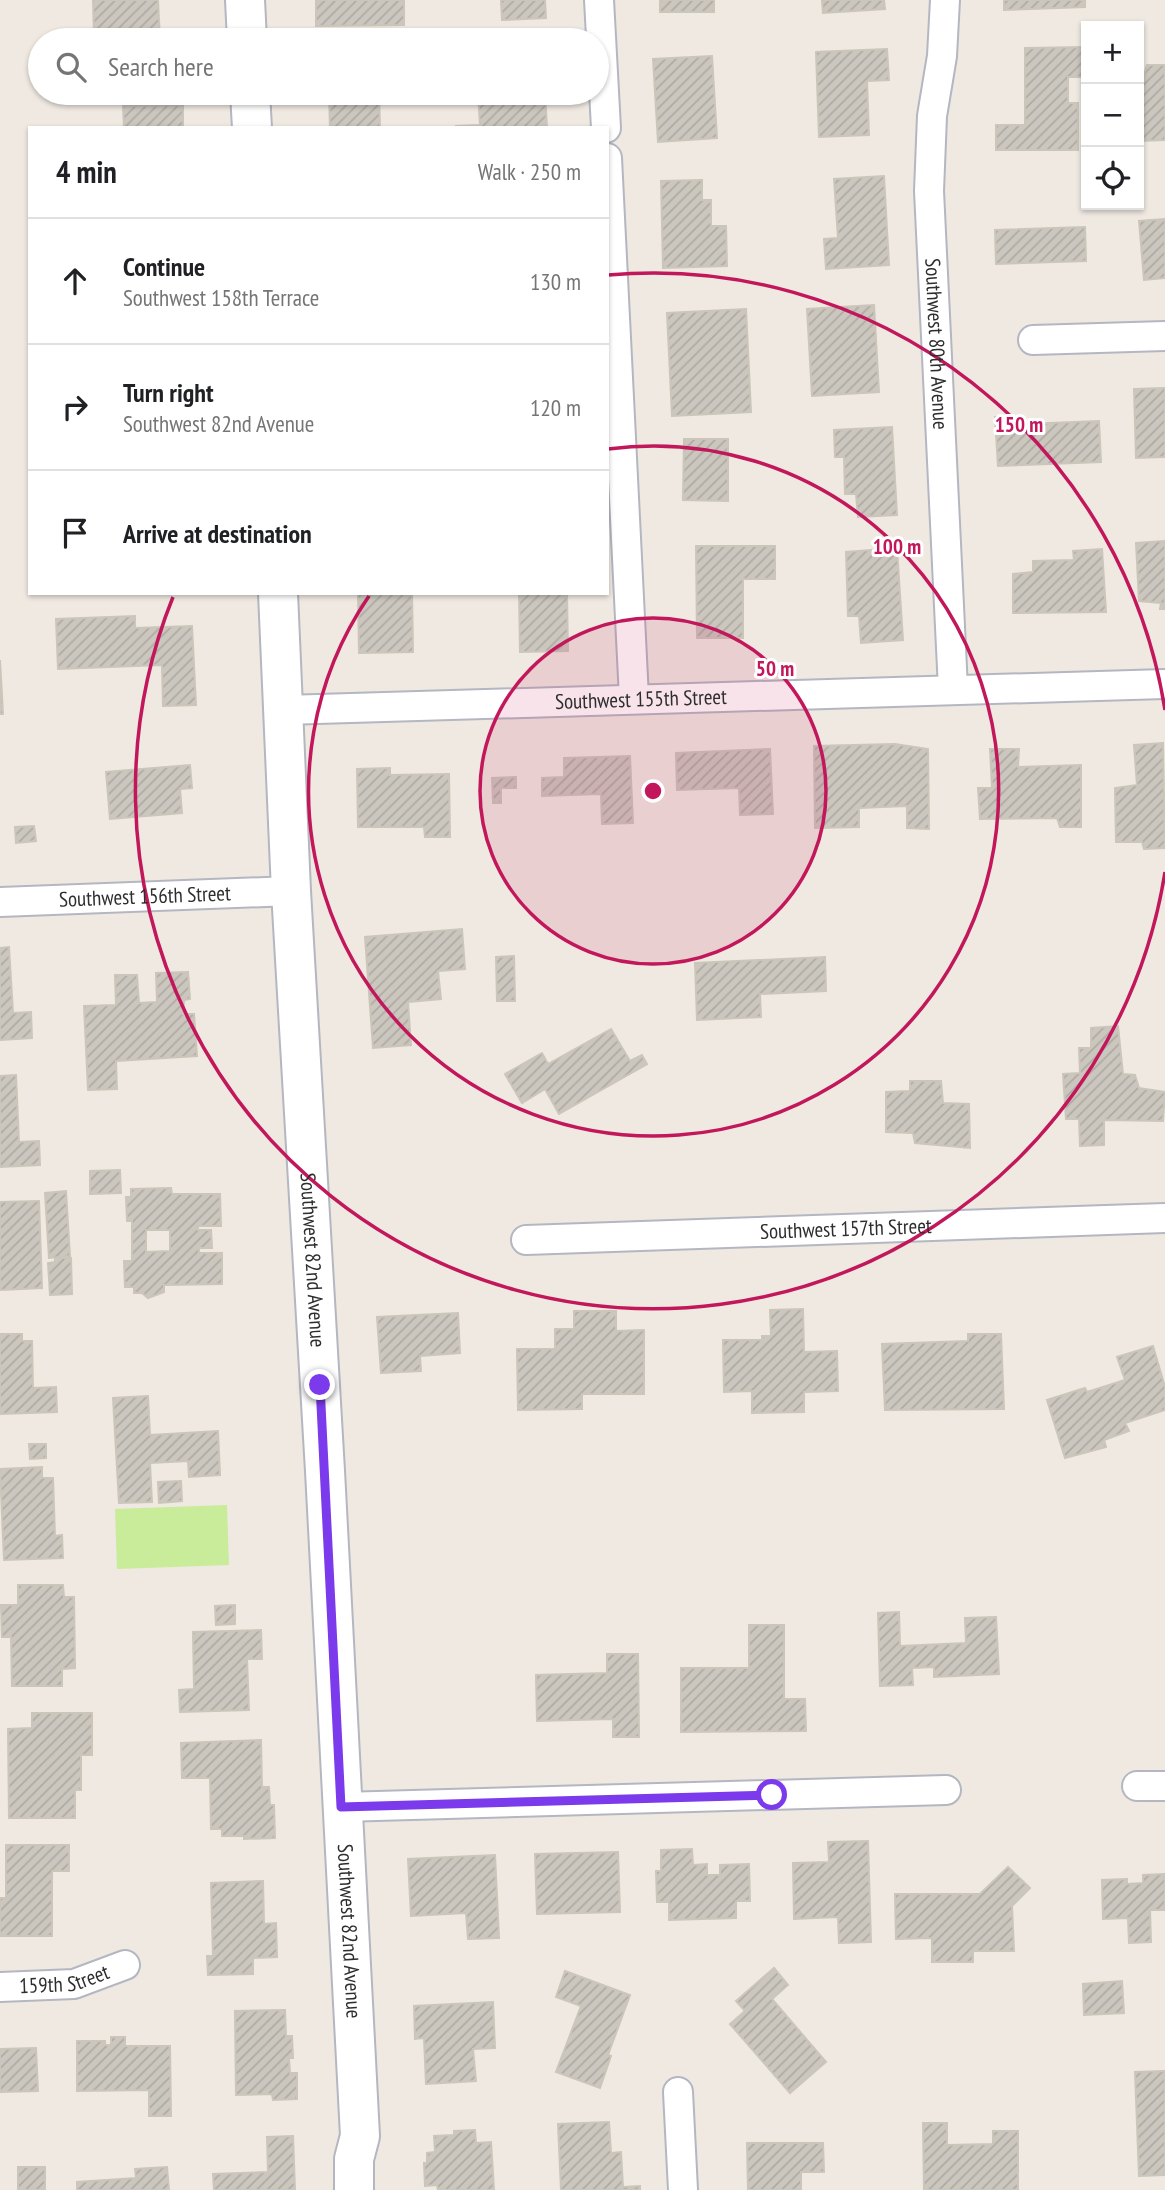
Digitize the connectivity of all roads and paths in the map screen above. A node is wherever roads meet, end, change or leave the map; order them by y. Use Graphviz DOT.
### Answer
graph roads {
  1 [pos="245,0"];
  2 [pos="599,0"];
  3 [pos="945,0"];
  4 [pos="246,28"];
  5 [pos="601,28"];
  6 [pos="251,105"];
  7 [pos="605,105"];
  8 [pos="252,126"];
  9 [pos="606,126"];
  10 [pos="609,198"];
  11 [pos="1165,336"];
  12 [pos="1032,340"];
  13 [pos="278,595"];
  14 [pos="1165,684"];
  15 [pos="953,689"];
  16 [pos="634,698"];
  17 [pos="284,710"];
  18 [pos="291,891"];
  19 [pos="0,902"];
  20 [pos="1165,1218"];
  21 [pos="526,1240"];
  22 [pos="1136,1786"];
  23 [pos="1165,1786"];
  24 [pos="946,1790"];
  25 [pos="341,1807"];
  26 [pos="125,1965"];
  27 [pos="0,1987"];
  28 [pos="678,2092"];
  29 [pos="360,2136"];
  30 [pos="354,2190"];
  31 [pos="372,2190"];
  32 [pos="683,2190"];
  1 -- 4 [label="street"];
  2 -- 5 [label="street"];
  3 -- 15 [label="street, Southwest 80th Avenue"];
  6 -- 8 [label="street"];
  7 -- 9 [label="street"];
  10 -- 16 [label="street"];
  11 -- 12 [label="street"];
  13 -- 17 [label="street, Southwest 82nd Avenue"];
  14 -- 15 [label="street, Southwest 155th Street"];
  15 -- 16 [label="street, Southwest 155th Street"];
  16 -- 17 [label="street, Southwest 155th Street"];
  17 -- 18 [label="street, Southwest 82nd Avenue"];
  18 -- 19 [label="street, Southwest 156th Street"];
  18 -- 25 [label="street, Southwest 82nd Avenue"];
  20 -- 21 [label="street, Southwest 157th Street"];
  22 -- 23 [label="street"];
  24 -- 25 [label="street"];
  25 -- 29 [label="street, Southwest 82nd Avenue"];
  26 -- 27 [label="street, 159th Street"];
  28 -- 32 [label="street"];
  29 -- 30 [label="street, Southwest 82nd Avenue"];
  29 -- 31 [label="street, Southwest 82nd Avenue"];
}
